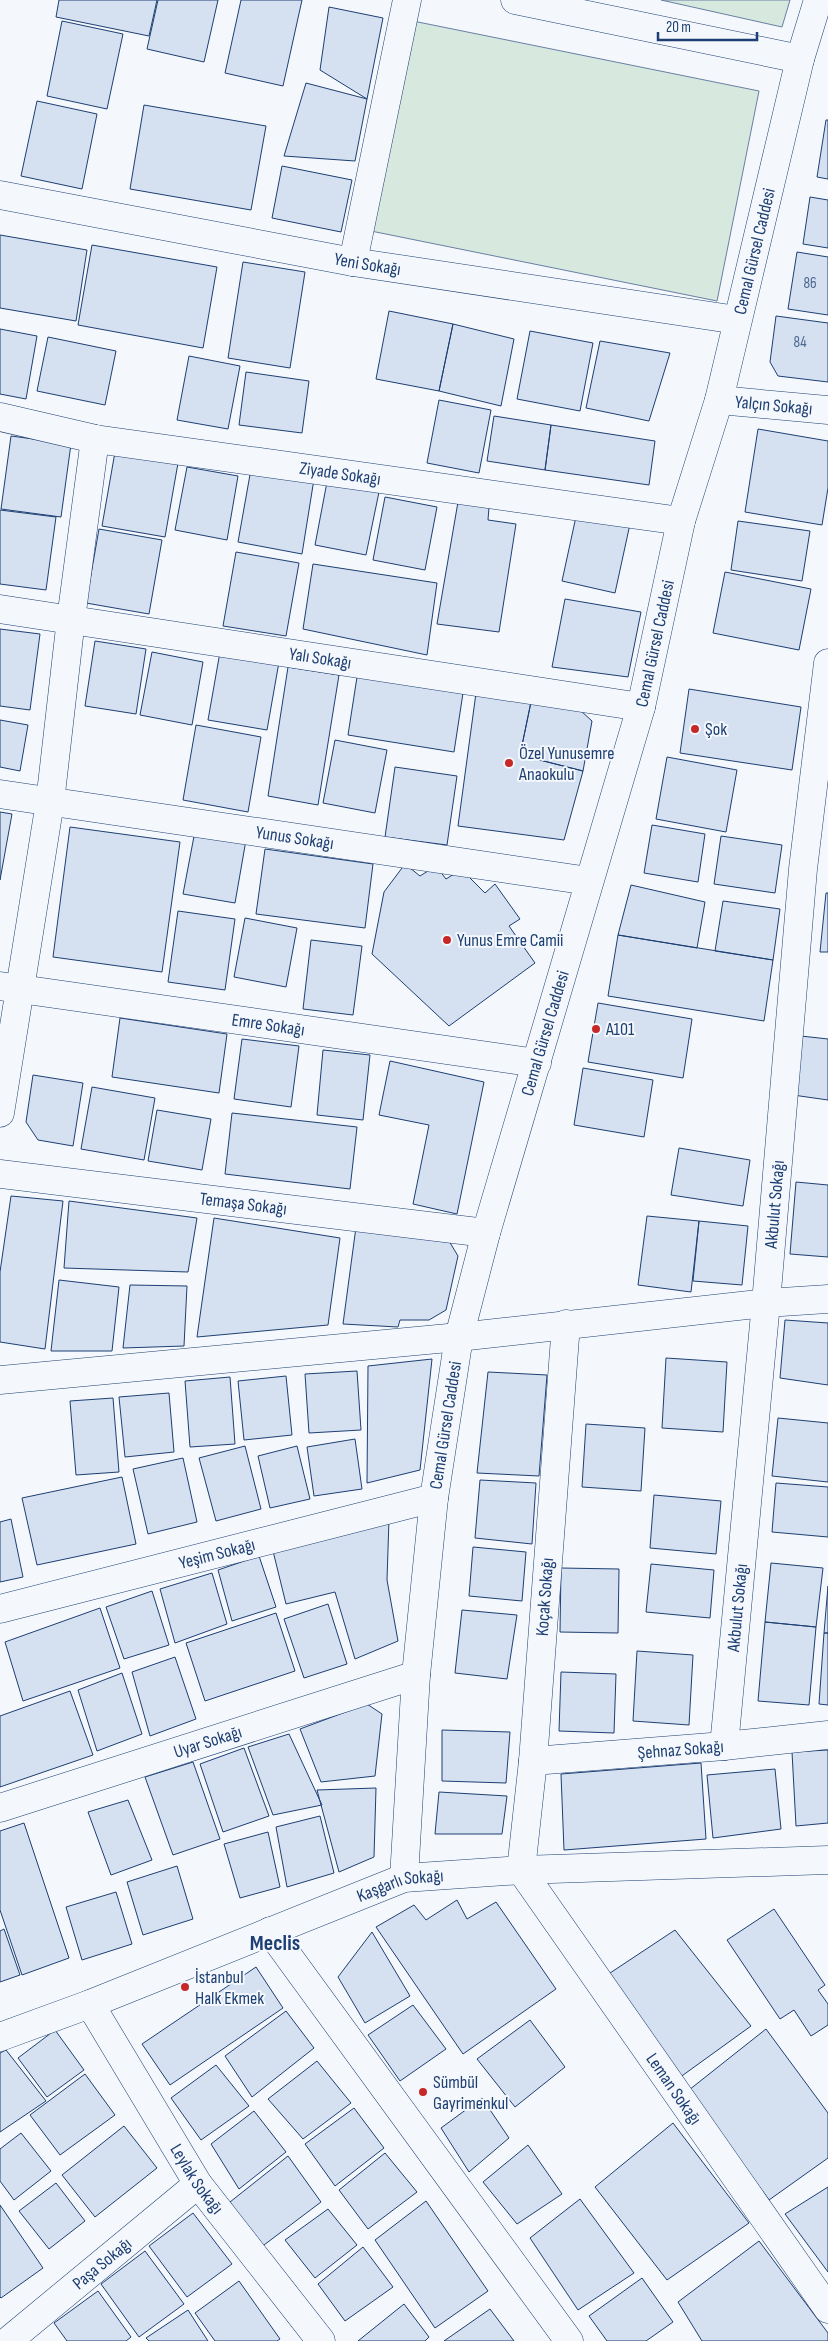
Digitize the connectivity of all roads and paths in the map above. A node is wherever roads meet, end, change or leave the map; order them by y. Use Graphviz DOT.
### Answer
graph roads {
  1 [pos="407,0"];
  2 [pos="515,0"];
  3 [pos="818,0"];
  4 [pos="800,59"];
  5 [pos="0,195"];
  6 [pos="353,262"];
  7 [pos="737,320"];
  8 [pos="719,400"];
  9 [pos="828,410"];
  10 [pos="0,417"];
  11 [pos="95,439"];
  12 [pos="681,521"];
  13 [pos="0,609"];
  14 [pos="71,619"];
  15 [pos="828,663"];
  16 [pos="641,707"];
  17 [pos="0,794"];
  18 [pos="50,802"];
  19 [pos="589,880"];
  20 [pos="10,987"];
  21 [pos="537,1063"];
  22 [pos="0,1113"];
  23 [pos="0,1174"];
  24 [pos="486,1233"];
  25 [pos="828,1298"];
  26 [pos="766,1303"];
  27 [pos="566,1324"];
  28 [pos="459,1337"];
  29 [pos="0,1380"];
  30 [pos="434,1498"];
  31 [pos="0,1609"];
  32 [pos="416,1676"];
  33 [pos="828,1735"];
  34 [pos="724,1746"];
  35 [pos="533,1761"];
  36 [pos="0,1808"];
  37 [pos="828,1860"];
  38 [pos="521,1870"];
  39 [pos="404,1878"];
  40 [pos="270,1931"];
  41 [pos="90,2004"];
  42 [pos="0,2037"];
  43 [pos="198,2184"];
  44 [pos="828,2308"];
  45 [pos="8,2341"];
  46 [pos="321,2341"];
  47 [pos="569,2341"];
  1 -- 6 [label="street"];
  2 -- 4 [label="street"];
  3 -- 4 [label="street, Cemal Gürsel Caddesi"];
  4 -- 7 [label="street, Cemal Gürsel Caddesi"];
  5 -- 6 [label="street, Yeni Sokağı"];
  6 -- 7 [label="street, Yeni Sokağı"];
  7 -- 8 [label="street, Cemal Gürsel Caddesi"];
  8 -- 9 [label="street, Yalçın Sokağı"];
  8 -- 12 [label="street, Cemal Gürsel Caddesi"];
  10 -- 11 [label="street, Ziyade Sokağı"];
  11 -- 12 [label="street, Ziyade Sokağı"];
  11 -- 14 [label="street"];
  12 -- 16 [label="street, Cemal Gürsel Caddesi"];
  13 -- 14 [label="street, Yalı Sokağı"];
  14 -- 16 [label="street, Yalı Sokağı"];
  14 -- 18 [label="street"];
  15 -- 26 [label="street, Akbulut Sokağı"];
  16 -- 19 [label="street, Cemal Gürsel Caddesi"];
  17 -- 18 [label="street, Yunus Sokağı"];
  18 -- 19 [label="street, Yunus Sokağı"];
  18 -- 20 [label="street"];
  19 -- 21 [label="street, Cemal Gürsel Caddesi"];
  20 -- 21 [label="street, Emre Sokağı"];
  20 -- 22 [label="street"];
  21 -- 24 [label="street, Cemal Gürsel Caddesi"];
  23 -- 24 [label="street, Temaşa Sokağı"];
  24 -- 28 [label="street, Cemal Gürsel Caddesi"];
  25 -- 26 [label="street"];
  26 -- 27 [label="street"];
  26 -- 34 [label="street, Akbulut Sokağı"];
  27 -- 28 [label="street"];
  27 -- 35 [label="street, Koçak Sokağı"];
  28 -- 29 [label="street"];
  28 -- 30 [label="street, Cemal Gürsel Caddesi"];
  30 -- 31 [label="street, Yeşim Sokağı"];
  30 -- 32 [label="street, Cemal Gürsel Caddesi"];
  32 -- 36 [label="street, Uyar Sokağı"];
  32 -- 39 [label="street, Cemal Gürsel Caddesi"];
  33 -- 34 [label="street, Şehnaz Sokağı"];
  34 -- 35 [label="street, Şehnaz Sokağı"];
  35 -- 38 [label="street, Koçak Sokağı"];
  37 -- 38 [label="street, Kaşgarlı Sokağı"];
  38 -- 39 [label="street, Kaşgarlı Sokağı"];
  38 -- 44 [label="street, Leman Sokağı"];
  39 -- 40 [label="street, Kaşgarlı Sokağı"];
  40 -- 41 [label="street, Kaşgarlı Sokağı"];
  40 -- 47 [label="street"];
  41 -- 42 [label="street, Kaşgarlı Sokağı"];
  41 -- 43 [label="street, Leylak Sokağı"];
  43 -- 45 [label="street, Paşa Sokağı"];
  43 -- 46 [label="street, Leylak Sokağı"];
}
